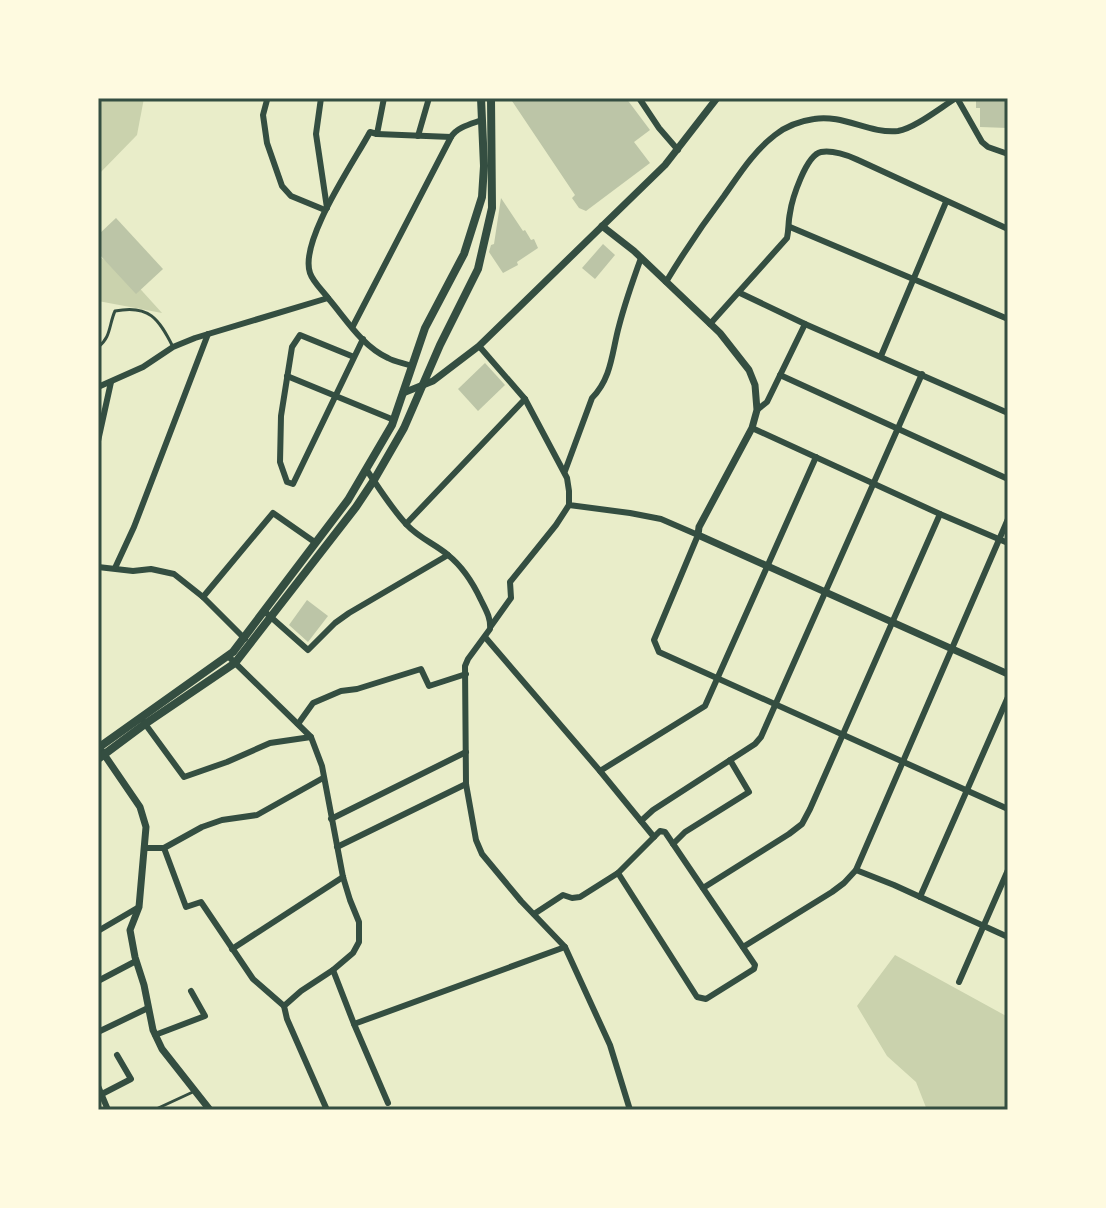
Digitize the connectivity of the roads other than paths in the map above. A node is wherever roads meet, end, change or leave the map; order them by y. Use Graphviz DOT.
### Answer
graph roads {
  1 [pos="321,98"];
  2 [pos="384,98"];
  3 [pos="429,98"];
  4 [pos="481,98"];
  5 [pos="491,98"];
  6 [pos="639,98"];
  7 [pos="717,98"];
  8 [pos="956,98"];
  9 [pos="267,100"];
  10 [pos="482,120"];
  11 [pos="377,134"];
  12 [pos="418,136"];
  13 [pos="451,137"];
  14 [pos="678,150"];
  15 [pos="1008,154"];
  16 [pos="946,202"];
  17 [pos="326,209"];
  18 [pos="602,226"];
  19 [pos="790,227"];
  20 [pos="1008,229"];
  21 [pos="641,258"];
  22 [pos="913,280"];
  23 [pos="666,282"];
  24 [pos="740,293"];
  25 [pos="328,298"];
  26 [pos="1008,319"];
  27 [pos="710,324"];
  28 [pos="805,324"];
  29 [pos="353,326"];
  30 [pos="208,334"];
  31 [pos="363,339"];
  32 [pos="479,346"];
  33 [pos="98,347"];
  34 [pos="173,347"];
  35 [pos="881,356"];
  36 [pos="354,357"];
  37 [pos="412,366"];
  38 [pos="922,374"];
  39 [pos="780,375"];
  40 [pos="287,376"];
  41 [pos="111,382"];
  42 [pos="423,385"];
  43 [pos="98,387"];
  44 [pos="403,393"];
  45 [pos="335,396"];
  46 [pos="525,399"];
  47 [pos="757,410"];
  48 [pos="1008,413"];
  49 [pos="394,420"];
  50 [pos="752,428"];
  51 [pos="898,430"];
  52 [pos="98,441"];
  53 [pos="816,457"];
  54 [pos="366,469"];
  55 [pos="565,473"];
  56 [pos="1008,479"];
  57 [pos="374,480"];
  58 [pos="874,483"];
  59 [pos="569,505"];
  60 [pos="940,514"];
  61 [pos="1008,519"];
  62 [pos="406,524"];
  63 [pos="698,535"];
  64 [pos="999,539"];
  65 [pos="316,543"];
  66 [pos="1008,543"];
  67 [pos="448,555"];
  68 [pos="767,566"];
  69 [pos="98,567"];
  70 [pos="115,568"];
  71 [pos="825,592"];
  72 [pos="203,597"];
  73 [pos="268,614"];
  74 [pos="892,623"];
  75 [pos="491,626"];
  76 [pos="485,637"];
  77 [pos="247,641"];
  78 [pos="952,649"];
  79 [pos="232,659"];
  80 [pos="466,674"];
  81 [pos="1008,674"];
  82 [pos="717,679"];
  83 [pos="1008,697"];
  84 [pos="776,704"];
  85 [pos="143,721"];
  86 [pos="298,724"];
  87 [pos="844,734"];
  88 [pos="311,737"];
  89 [pos="100,752"];
  90 [pos="466,752"];
  91 [pos="730,760"];
  92 [pos="903,761"];
  93 [pos="600,771"];
  94 [pos="323,778"];
  95 [pos="466,784"];
  96 [pos="967,790"];
  97 [pos="1008,809"];
  98 [pos="331,819"];
  99 [pos="641,821"];
  100 [pos="654,837"];
  101 [pos="673,844"];
  102 [pos="337,847"];
  103 [pos="146,848"];
  104 [pos="164,848"];
  105 [pos="856,870"];
  106 [pos="1008,870"];
  107 [pos="618,873"];
  108 [pos="343,877"];
  109 [pos="703,888"];
  110 [pos="920,897"];
  111 [pos="139,907"];
  112 [pos="534,914"];
  113 [pos="984,926"];
  114 [pos="98,931"];
  115 [pos="1008,937"];
  116 [pos="565,947"];
  117 [pos="743,947"];
  118 [pos="232,949"];
  119 [pos="136,961"];
  120 [pos="333,970"];
  121 [pos="98,981"];
  122 [pos="959,982"];
  123 [pos="191,991"];
  124 [pos="284,1006"];
  125 [pos="148,1008"];
  126 [pos="354,1024"];
  127 [pos="98,1032"];
  128 [pos="155,1035"];
  129 [pos="117,1055"];
  130 [pos="98,1086"];
  131 [pos="195,1091"];
  132 [pos="102,1094"];
  133 [pos="388,1103"];
  134 [pos="108,1110"];
  135 [pos="154,1110"];
  136 [pos="210,1110"];
  137 [pos="327,1110"];
  138 [pos="630,1110"];
  1 -- 17 [label="street"];
  2 -- 11 [label="street"];
  3 -- 12 [label="street"];
  4 -- 10 [label="main road"];
  5 -- 42 [label="main road"];
  6 -- 14 [label="street"];
  7 -- 14 [label="street"];
  8 -- 15 [label="street"];
  8 -- 23 [label="street"];
  9 -- 17 [label="street"];
  10 -- 13 [label="street"];
  10 -- 37 [label="main road"];
  11 -- 12 [label="street"];
  11 -- 17 [label="street"];
  12 -- 13 [label="street"];
  13 -- 29 [label="street"];
  14 -- 18 [label="street"];
  16 -- 19 [label="street"];
  16 -- 20 [label="street"];
  16 -- 22 [label="street"];
  17 -- 25 [label="street"];
  18 -- 21 [label="street"];
  18 -- 32 [label="street"];
  19 -- 22 [label="street"];
  19 -- 24 [label="street"];
  21 -- 23 [label="street"];
  21 -- 55 [label="street"];
  22 -- 26 [label="street"];
  22 -- 35 [label="street"];
  23 -- 27 [label="street"];
  24 -- 27 [label="street"];
  24 -- 28 [label="street"];
  25 -- 29 [label="street"];
  25 -- 30 [label="street"];
  27 -- 47 [label="street"];
  28 -- 35 [label="street"];
  28 -- 39 [label="street"];
  29 -- 31 [label="street"];
  30 -- 34 [label="street"];
  30 -- 70 [label="street"];
  31 -- 36 [label="street"];
  31 -- 37 [label="street"];
  32 -- 42 [label="street"];
  32 -- 46 [label="street"];
  33 -- 34 [label="lane"];
  34 -- 41 [label="street"];
  35 -- 38 [label="street"];
  36 -- 40 [label="street"];
  36 -- 45 [label="street"];
  37 -- 44 [label="main road"];
  38 -- 48 [label="street"];
  38 -- 51 [label="street"];
  39 -- 47 [label="street"];
  39 -- 51 [label="street"];
  40 -- 45 [label="street"];
  40 -- 45 [label="street"];
  41 -- 43 [label="street"];
  41 -- 52 [label="street"];
  42 -- 44 [label="street"];
  42 -- 57 [label="main road"];
  44 -- 49 [label="main road"];
  45 -- 49 [label="street"];
  46 -- 55 [label="street"];
  46 -- 62 [label="street"];
  47 -- 50 [label="street"];
  49 -- 54 [label="main road"];
  50 -- 53 [label="street"];
  50 -- 63 [label="street"];
  51 -- 56 [label="street"];
  51 -- 58 [label="street"];
  53 -- 58 [label="street"];
  53 -- 68 [label="street"];
  54 -- 57 [label="street"];
  54 -- 65 [label="main road"];
  55 -- 59 [label="street"];
  57 -- 62 [label="street"];
  57 -- 73 [label="main road"];
  58 -- 60 [label="street"];
  58 -- 71 [label="street"];
  59 -- 63 [label="street"];
  59 -- 75 [label="street"];
  60 -- 64 [label="street"];
  60 -- 74 [label="street"];
  61 -- 64 [label="street"];
  62 -- 67 [label="street"];
  63 -- 68 [label="street"];
  63 -- 82 [label="street"];
  64 -- 66 [label="street"];
  64 -- 78 [label="street"];
  65 -- 72 [label="street"];
  65 -- 73 [label="main road"];
  67 -- 73 [label="street"];
  67 -- 75 [label="street"];
  68 -- 71 [label="street"];
  68 -- 82 [label="street"];
  69 -- 70 [label="street"];
  70 -- 72 [label="street"];
  71 -- 74 [label="street"];
  71 -- 84 [label="street"];
  72 -- 77 [label="street"];
  73 -- 77 [label="main road"];
  74 -- 78 [label="street"];
  74 -- 87 [label="street"];
  75 -- 76 [label="street"];
  76 -- 80 [label="street"];
  76 -- 93 [label="street"];
  77 -- 79 [label="main road"];
  78 -- 81 [label="street"];
  78 -- 92 [label="street"];
  79 -- 85 [label="main road"];
  79 -- 86 [label="street"];
  80 -- 86 [label="street"];
  80 -- 90 [label="street"];
  82 -- 84 [label="street"];
  82 -- 93 [label="street"];
  83 -- 96 [label="street"];
  84 -- 87 [label="street"];
  84 -- 91 [label="street"];
  85 -- 88 [label="street"];
  85 -- 89 [label="main road"];
  86 -- 88 [label="street"];
  87 -- 92 [label="street"];
  87 -- 109 [label="street"];
  88 -- 94 [label="street"];
  89 -- 103 [label="street"];
  90 -- 95 [label="street"];
  90 -- 98 [label="street"];
  91 -- 99 [label="street"];
  91 -- 101 [label="street"];
  92 -- 96 [label="street"];
  92 -- 105 [label="street"];
  93 -- 99 [label="street"];
  94 -- 98 [label="street"];
  94 -- 104 [label="street"];
  95 -- 102 [label="street"];
  95 -- 112 [label="street"];
  96 -- 97 [label="street"];
  96 -- 110 [label="street"];
  98 -- 102 [label="street"];
  99 -- 100 [label="street"];
  100 -- 101 [label="street"];
  100 -- 107 [label="street"];
  101 -- 109 [label="street"];
  102 -- 108 [label="street"];
  103 -- 104 [label="street"];
  103 -- 111 [label="street"];
  104 -- 118 [label="street"];
  105 -- 110 [label="street"];
  105 -- 117 [label="street"];
  106 -- 113 [label="street"];
  107 -- 112 [label="street"];
  107 -- 117 [label="street"];
  108 -- 118 [label="street"];
  108 -- 120 [label="street"];
  109 -- 117 [label="street"];
  110 -- 113 [label="street"];
  111 -- 114 [label="street"];
  111 -- 119 [label="street"];
  112 -- 116 [label="street"];
  113 -- 115 [label="street"];
  113 -- 122 [label="street"];
  116 -- 126 [label="street"];
  116 -- 138 [label="street"];
  118 -- 124 [label="street"];
  119 -- 121 [label="street"];
  119 -- 125 [label="street"];
  120 -- 124 [label="street"];
  120 -- 126 [label="street"];
  123 -- 128 [label="street"];
  124 -- 137 [label="street"];
  125 -- 127 [label="street"];
  125 -- 128 [label="street"];
  126 -- 133 [label="street"];
  128 -- 131 [label="street"];
  129 -- 132 [label="street"];
  130 -- 132 [label="street"];
  131 -- 135 [label="lane"];
  131 -- 136 [label="street"];
  132 -- 134 [label="street"];
}
